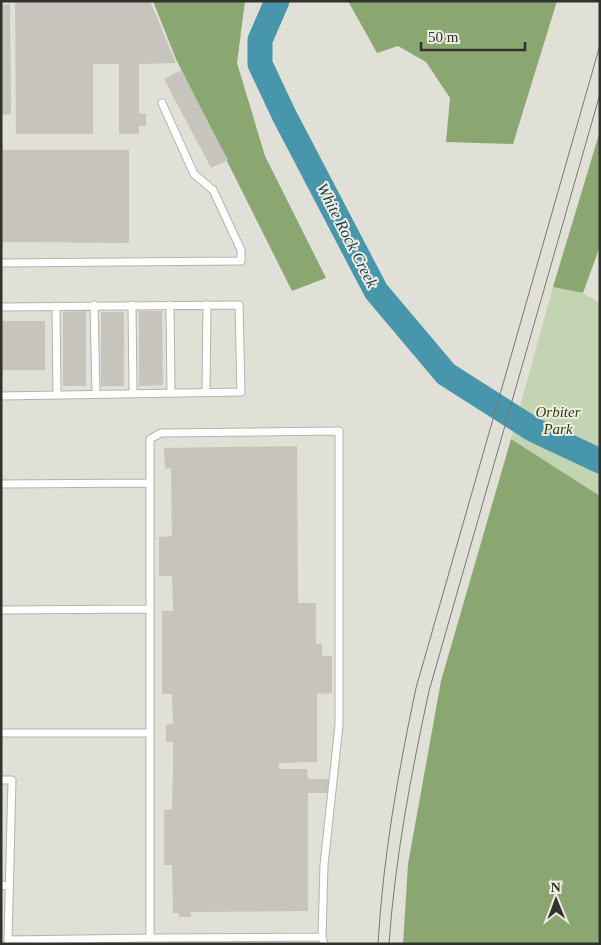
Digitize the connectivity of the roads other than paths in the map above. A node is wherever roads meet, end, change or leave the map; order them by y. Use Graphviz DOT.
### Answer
graph roads {
  1 [pos="162,103"];
  2 [pos="1,264"];
  3 [pos="132,305"];
  4 [pos="170,305"];
  5 [pos="207,305"];
  6 [pos="56,306"];
  7 [pos="94,306"];
  8 [pos="1,307"];
  9 [pos="206,392"];
  10 [pos="172,393"];
  11 [pos="96,394"];
  12 [pos="133,394"];
  13 [pos="57,395"];
  14 [pos="1,396"];
  15 [pos="150,483"];
  16 [pos="1,484"];
  17 [pos="150,609"];
  18 [pos="1,610"];
  19 [pos="1,733"];
  20 [pos="150,733"];
  21 [pos="1,780"];
  22 [pos="1,885"];
  23 [pos="9,886"];
  24 [pos="5,926"];
  25 [pos="150,938"];
  26 [pos="323,940"];
  27 [pos="8,942"];
  1 -- 2 [label="lane"];
  3 -- 4 [label="lane"];
  3 -- 7 [label="lane"];
  3 -- 12 [label="lane"];
  4 -- 5 [label="lane"];
  4 -- 10 [label="lane"];
  5 -- 9 [label="lane"];
  5 -- 9 [label="lane"];
  6 -- 7 [label="lane"];
  6 -- 8 [label="lane"];
  6 -- 13 [label="lane"];
  7 -- 11 [label="lane"];
  9 -- 10 [label="lane"];
  10 -- 12 [label="lane"];
  11 -- 12 [label="lane"];
  11 -- 13 [label="lane"];
  13 -- 14 [label="lane"];
  15 -- 16 [label="lane"];
  15 -- 17 [label="lane"];
  15 -- 26 [label="lane"];
  17 -- 18 [label="lane"];
  17 -- 20 [label="lane"];
  19 -- 20 [label="lane"];
  20 -- 25 [label="lane"];
  21 -- 23 [label="lane"];
  22 -- 23 [label="lane"];
  23 -- 24 [label="lane"];
  24 -- 27 [label="lane"];
  25 -- 26 [label="lane"];
  25 -- 27 [label="lane"];
}
